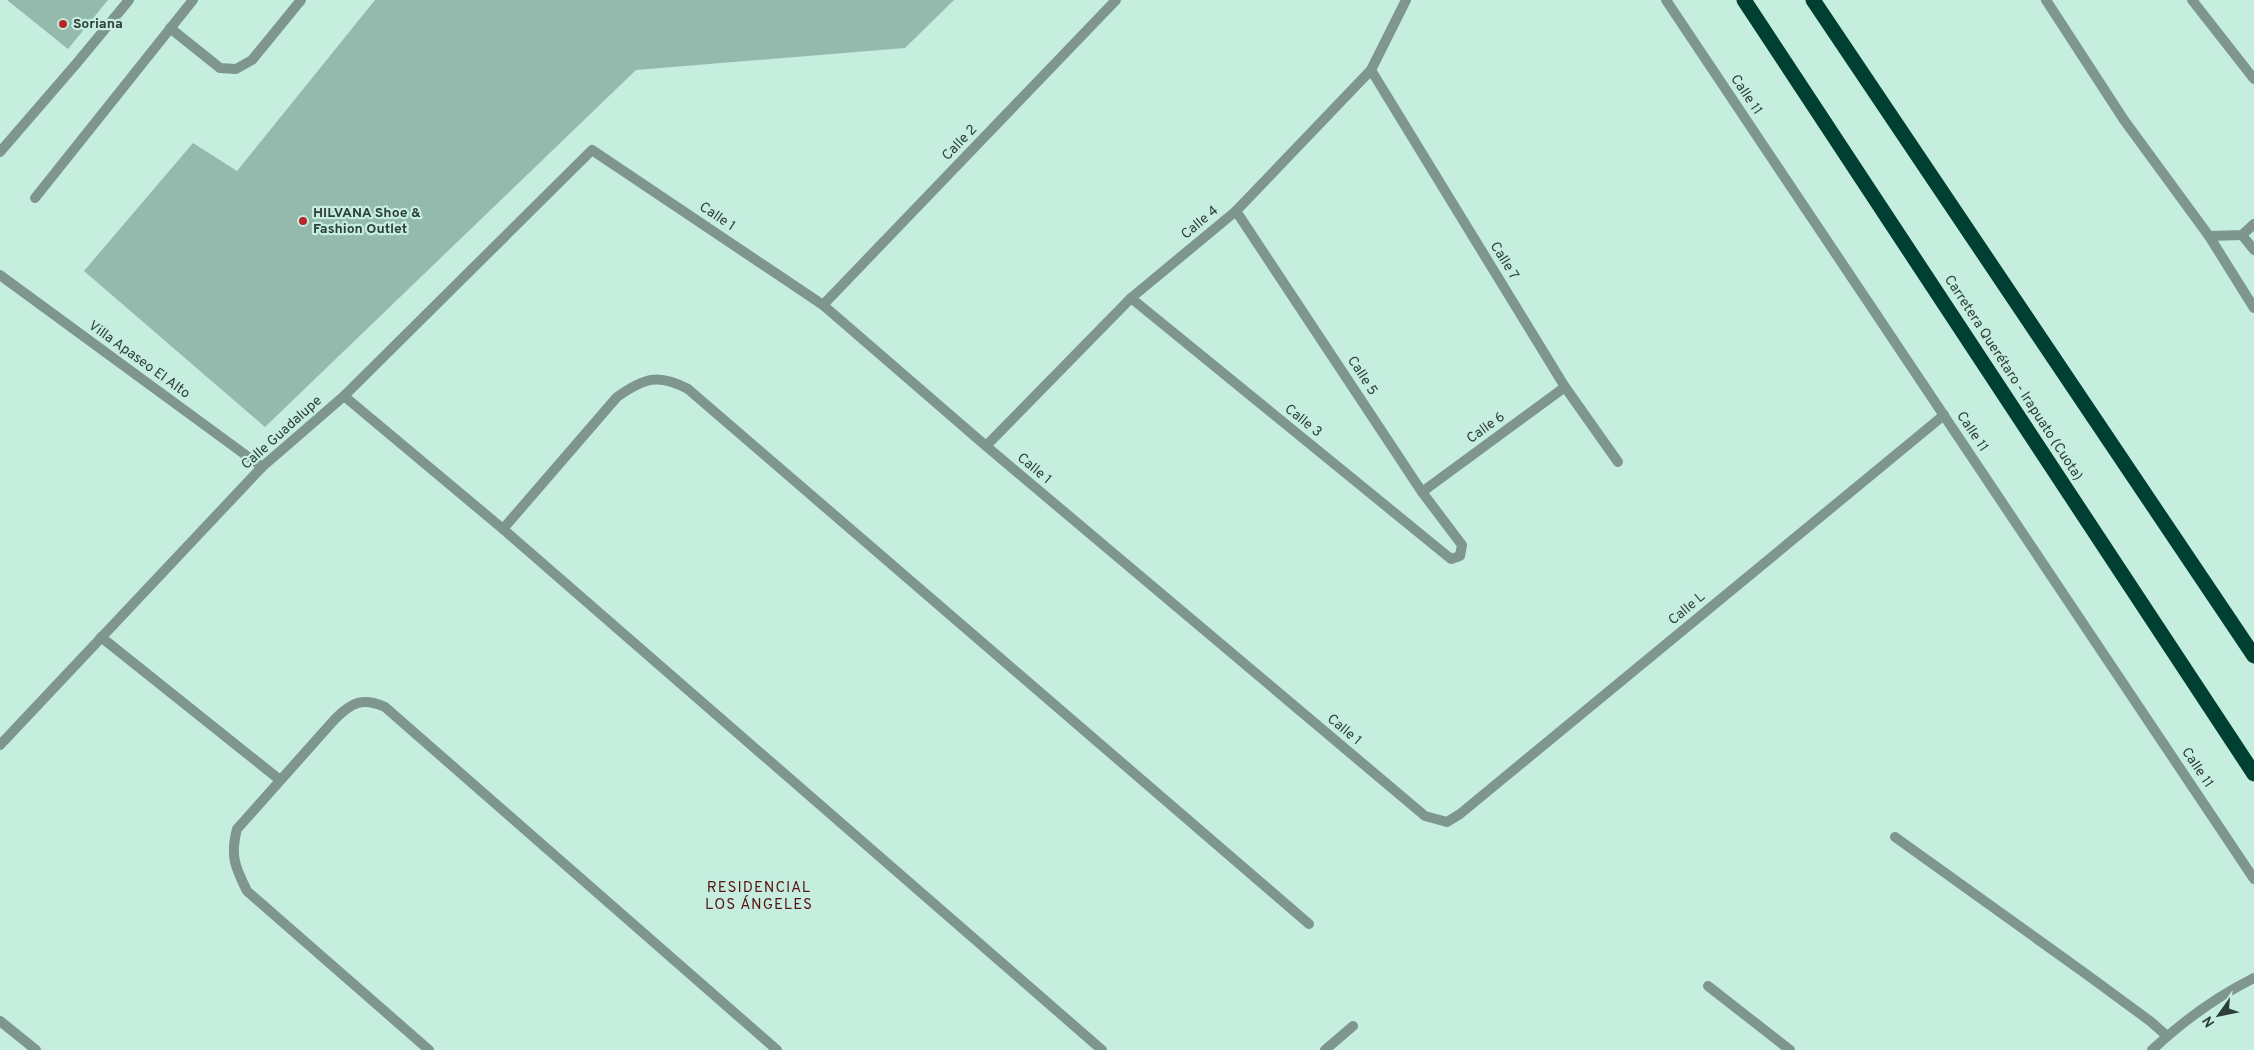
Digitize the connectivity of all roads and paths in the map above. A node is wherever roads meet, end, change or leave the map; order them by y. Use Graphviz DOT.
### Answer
graph roads {
  1 [pos="129,0"];
  2 [pos="193,0"];
  3 [pos="301,0"];
  4 [pos="1116,0"];
  5 [pos="1406,0"];
  6 [pos="1666,0"];
  7 [pos="1744,0"];
  8 [pos="1813,0"];
  9 [pos="2046,0"];
  10 [pos="2192,0"];
  11 [pos="170,28"];
  12 [pos="1371,70"];
  13 [pos="2254,79"];
  14 [pos="592,150"];
  15 [pos="0,152"];
  16 [pos="35,198"];
  17 [pos="1236,211"];
  18 [pos="2254,224"];
  19 [pos="2242,235"];
  20 [pos="2209,236"];
  21 [pos="2254,250"];
  22 [pos="0,275"];
  23 [pos="1131,298"];
  24 [pos="824,305"];
  25 [pos="2254,308"];
  26 [pos="1565,387"];
  27 [pos="344,396"];
  28 [pos="1944,414"];
  29 [pos="986,446"];
  30 [pos="1618,462"];
  31 [pos="262,467"];
  32 [pos="1422,492"];
  33 [pos="503,529"];
  34 [pos="1460,556"];
  35 [pos="101,637"];
  36 [pos="2254,656"];
  37 [pos="0,745"];
  38 [pos="2254,774"];
  39 [pos="280,780"];
  40 [pos="1447,822"];
  41 [pos="1895,837"];
  42 [pos="2254,879"];
  43 [pos="1309,924"];
  44 [pos="2254,978"];
  45 [pos="1708,986"];
  46 [pos="0,1021"];
  47 [pos="1353,1026"];
  48 [pos="2167,1036"];
  49 [pos="36,1050"];
  50 [pos="429,1050"];
  51 [pos="778,1050"];
  52 [pos="1102,1050"];
  53 [pos="1325,1050"];
  54 [pos="1790,1050"];
  55 [pos="2152,1050"];
  1 -- 15 [label="street"];
  2 -- 11 [label="street"];
  3 -- 11 [label="street"];
  4 -- 24 [label="street, Calle 2"];
  5 -- 12 [label="street, Calle 4"];
  6 -- 28 [label="street, Calle 11"];
  7 -- 38 [label="highway, Carretera Querétaro - Irapuato (Cuota)"];
  8 -- 36 [label="highway"];
  9 -- 20 [label="street"];
  10 -- 13 [label="street"];
  11 -- 16 [label="street"];
  12 -- 17 [label="street, Calle 4"];
  12 -- 26 [label="street, Calle 7"];
  14 -- 24 [label="street, Calle 1"];
  14 -- 27 [label="street, Calle Guadalupe"];
  17 -- 23 [label="street, Calle 4"];
  17 -- 32 [label="street, Calle 5"];
  18 -- 19 [label="street"];
  19 -- 20 [label="street"];
  19 -- 21 [label="street"];
  20 -- 25 [label="street"];
  22 -- 31 [label="street, Villa Apaseo El Alto"];
  23 -- 29 [label="street, Calle 4"];
  23 -- 34 [label="street, Calle 3"];
  24 -- 29 [label="street, Calle 1"];
  26 -- 30 [label="street, Calle 7"];
  26 -- 32 [label="street, Calle 6"];
  27 -- 31 [label="street, Calle Guadalupe"];
  27 -- 33 [label="street"];
  28 -- 40 [label="street, Calle L"];
  28 -- 42 [label="street, Calle 11"];
  29 -- 40 [label="street, Calle 1"];
  31 -- 35 [label="street, Calle Guadalupe"];
  32 -- 34 [label="street, Calle 5"];
  33 -- 43 [label="street"];
  33 -- 52 [label="street"];
  35 -- 37 [label="street, Calle Guadalupe"];
  35 -- 39 [label="street"];
  39 -- 50 [label="street"];
  39 -- 51 [label="street"];
  41 -- 48 [label="street"];
  44 -- 48 [label="street"];
  45 -- 54 [label="street"];
  46 -- 49 [label="street"];
  47 -- 53 [label="street"];
  48 -- 55 [label="street"];
}
